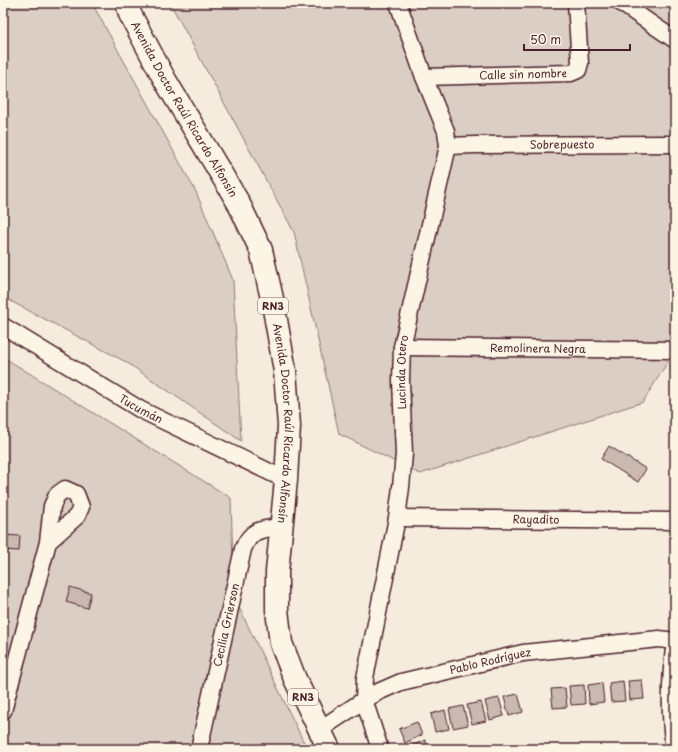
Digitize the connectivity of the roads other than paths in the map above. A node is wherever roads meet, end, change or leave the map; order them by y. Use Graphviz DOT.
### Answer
graph roads {
  1 [pos="127,3"];
  2 [pos="398,3"];
  3 [pos="576,3"];
  4 [pos="621,3"];
  5 [pos="675,40"];
  6 [pos="424,77"];
  7 [pos="675,144"];
  8 [pos="448,146"];
  9 [pos="3,326"];
  10 [pos="402,347"];
  11 [pos="675,350"];
  12 [pos="286,480"];
  13 [pos="397,518"];
  14 [pos="675,521"];
  15 [pos="281,527"];
  16 [pos="48,542"];
  17 [pos="675,641"];
  18 [pos="364,700"];
  19 [pos="3,712"];
  20 [pos="319,730"];
  21 [pos="199,749"];
  22 [pos="329,749"];
  23 [pos="380,749"];
  24 [pos="674,749"];
  1 -- 12 [label="main road, Avenida Doctor Raúl Ricardo Alfonsín / RN3"];
  2 -- 6 [label="street, Lucinda Otero"];
  3 -- 6 [label="street, Calle sin nombre"];
  4 -- 5 [label="street"];
  6 -- 8 [label="street, Lucinda Otero"];
  7 -- 8 [label="street, Sobrepuesto"];
  8 -- 10 [label="street, Lucinda Otero"];
  9 -- 12 [label="street, Tucumán"];
  10 -- 11 [label="street, Remolinera Negra"];
  10 -- 13 [label="street, Lucinda Otero"];
  12 -- 15 [label="main road, Avenida Doctor Raúl Ricardo Alfonsín / RN3"];
  13 -- 14 [label="street, Rayadito"];
  13 -- 18 [label="street, Lucinda Otero"];
  15 -- 20 [label="main road, Avenida Doctor Raúl Ricardo Alfonsín / RN3"];
  15 -- 21 [label="street, Cecilia Grierson"];
  16 -- 19 [label="street"];
  17 -- 18 [label="street, Pablo Rodríguez"];
  17 -- 24 [label="street"];
  18 -- 20 [label="street, Pablo Rodríguez"];
  18 -- 23 [label="street, Lucinda Otero"];
  20 -- 22 [label="main road, Avenida Doctor Raúl Ricardo Alfonsín / RN3"];
}
